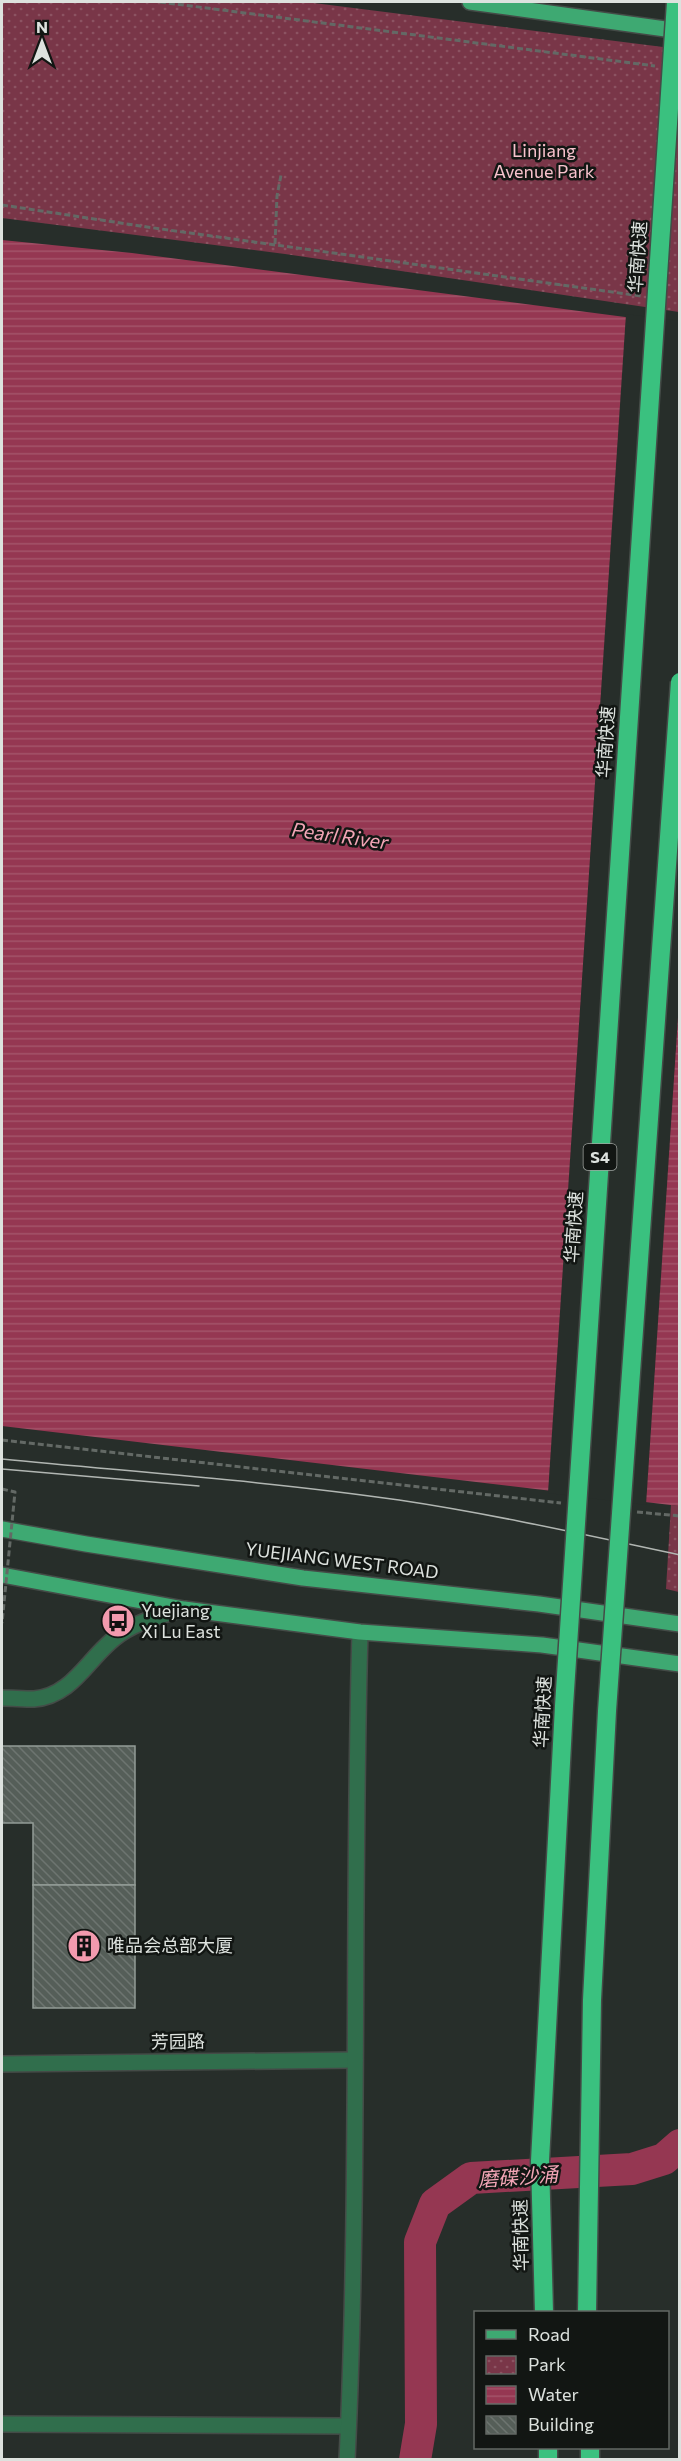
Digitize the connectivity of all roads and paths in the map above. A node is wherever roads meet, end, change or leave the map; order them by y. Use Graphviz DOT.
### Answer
graph roads {
  1 [pos="160,2"];
  2 [pos="471,2"];
  3 [pos="676,2"];
  4 [pos="680,31"];
  5 [pos="657,66"];
  6 [pos="281,175"];
  7 [pos="2,205"];
  8 [pos="275,244"];
  9 [pos="651,297"];
  10 [pos="680,682"];
  11 [pos="2,1440"];
  12 [pos="2,1489"];
  13 [pos="572,1504"];
  14 [pos="632,1511"];
  15 [pos="680,1516"];
  16 [pos="2,1529"];
  17 [pos="2,1575"];
  18 [pos="184,1609"];
  19 [pos="2,1622"];
  20 [pos="680,1624"];
  21 [pos="360,1632"];
  22 [pos="680,1664"];
  23 [pos="2,1698"];
  24 [pos="355,2060"];
  25 [pos="2,2064"];
  26 [pos="544,2311"];
  27 [pos="587,2311"];
  28 [pos="2,2424"];
  29 [pos="348,2426"];
  30 [pos="347,2460"];
  1 -- 5 [label="path"];
  2 -- 4 [label="main road"];
  3 -- 26 [label="highway, 华南快速 / S4, bridge"];
  6 -- 8 [label="path"];
  7 -- 8 [label="path"];
  8 -- 9 [label="path"];
  10 -- 27 [label="highway, bridge"];
  11 -- 13 [label="path"];
  12 -- 19 [label="path, bridge"];
  14 -- 15 [label="path"];
  16 -- 20 [label="main road, YUEJIANG WEST ROAD"];
  17 -- 18 [label="main road"];
  18 -- 21 [label="main road"];
  18 -- 23 [label="street"];
  21 -- 22 [label="main road"];
  21 -- 24 [label="street"];
  24 -- 25 [label="street, 芳园路"];
  24 -- 29 [label="street"];
  28 -- 29 [label="street"];
  29 -- 30 [label="street"];
}
